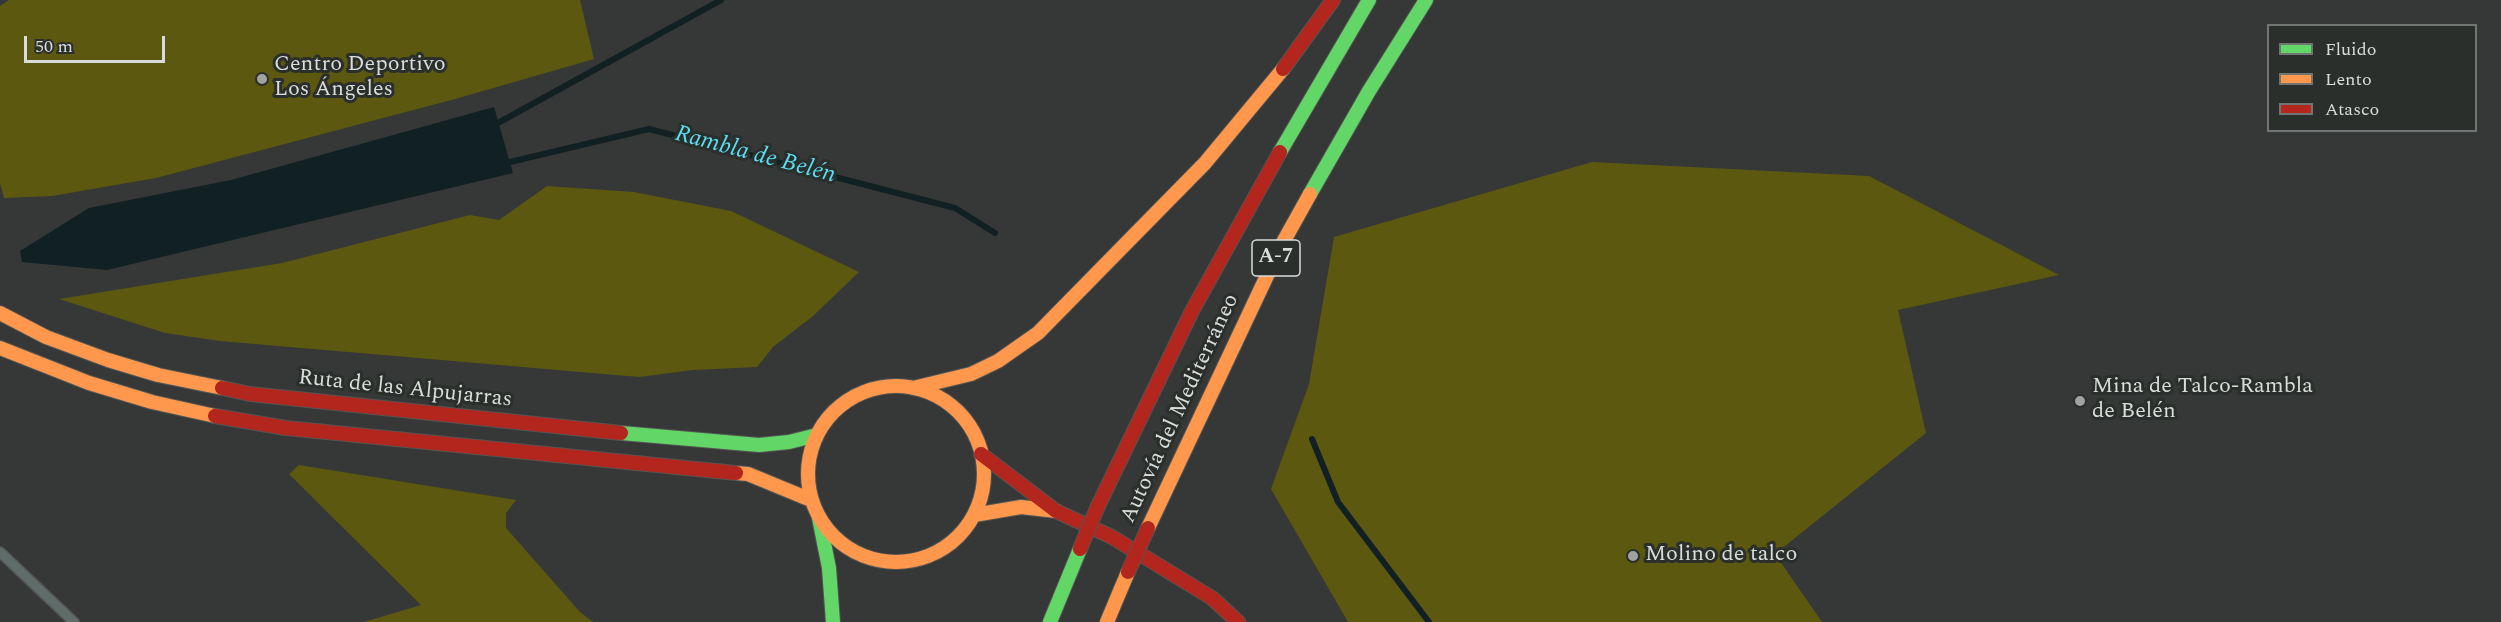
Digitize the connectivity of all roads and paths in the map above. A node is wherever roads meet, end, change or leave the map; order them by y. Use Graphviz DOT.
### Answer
graph roads {
  1 [pos="1333,0"];
  2 [pos="1369,0"];
  3 [pos="1426,0"];
  4 [pos="0,314"];
  5 [pos="0,348"];
  6 [pos="913,388"];
  7 [pos="817,435"];
  8 [pos="981,454"];
  9 [pos="811,500"];
  10 [pos="1056,511"];
  11 [pos="974,514"];
  12 [pos="819,518"];
  13 [pos="0,552"];
  14 [pos="74,622"];
  15 [pos="833,622"];
  16 [pos="1050,622"];
  17 [pos="1107,622"];
  18 [pos="1238,622"];
  1 -- 6 [label="main road"];
  2 -- 16 [label="main road, Autovía del Mediterráneo / A-7, bridge"];
  3 -- 17 [label="main road, Autovía del Mediterráneo / A-7, bridge"];
  4 -- 7 [label="main road, Ruta de las Alpujarras"];
  5 -- 9 [label="main road"];
  6 -- 7 [label="main road"];
  6 -- 8 [label="main road"];
  7 -- 9 [label="main road"];
  8 -- 10 [label="main road"];
  8 -- 11 [label="main road"];
  9 -- 12 [label="main road"];
  10 -- 11 [label="main road"];
  10 -- 18 [label="main road"];
  11 -- 12 [label="main road"];
  12 -- 15 [label="main road"];
  13 -- 14 [label="lane"];
}
